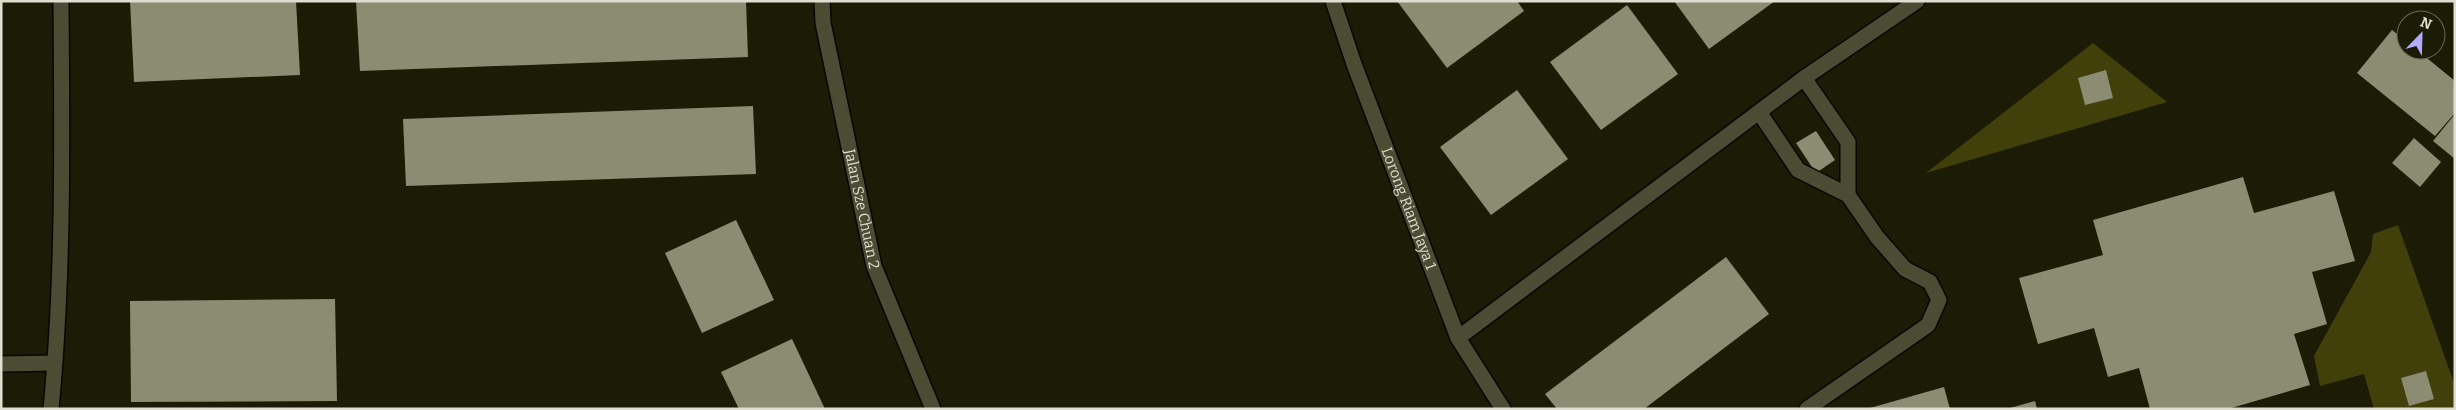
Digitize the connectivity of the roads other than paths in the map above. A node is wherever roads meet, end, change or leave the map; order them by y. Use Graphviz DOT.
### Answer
graph roads {
  1 [pos="61,1"];
  2 [pos="822,1"];
  3 [pos="1333,1"];
  4 [pos="1917,1"];
  5 [pos="1804,78"];
  6 [pos="1759,112"];
  7 [pos="1848,195"];
  8 [pos="1458,338"];
  9 [pos="55,363"];
  10 [pos="1,364"];
  11 [pos="51,409"];
  12 [pos="933,409"];
  13 [pos="1503,409"];
  14 [pos="1807,409"];
  1 -- 9 [label="street"];
  2 -- 12 [label="street, Jalan Sze Chuan 2"];
  3 -- 8 [label="street, Lorong Riam Jaya 1"];
  4 -- 5 [label="street"];
  5 -- 6 [label="street"];
  5 -- 7 [label="street"];
  6 -- 7 [label="street"];
  6 -- 8 [label="street"];
  7 -- 14 [label="street"];
  8 -- 13 [label="street, Lorong Riam Jaya 1"];
  9 -- 10 [label="street"];
  9 -- 11 [label="street"];
}
